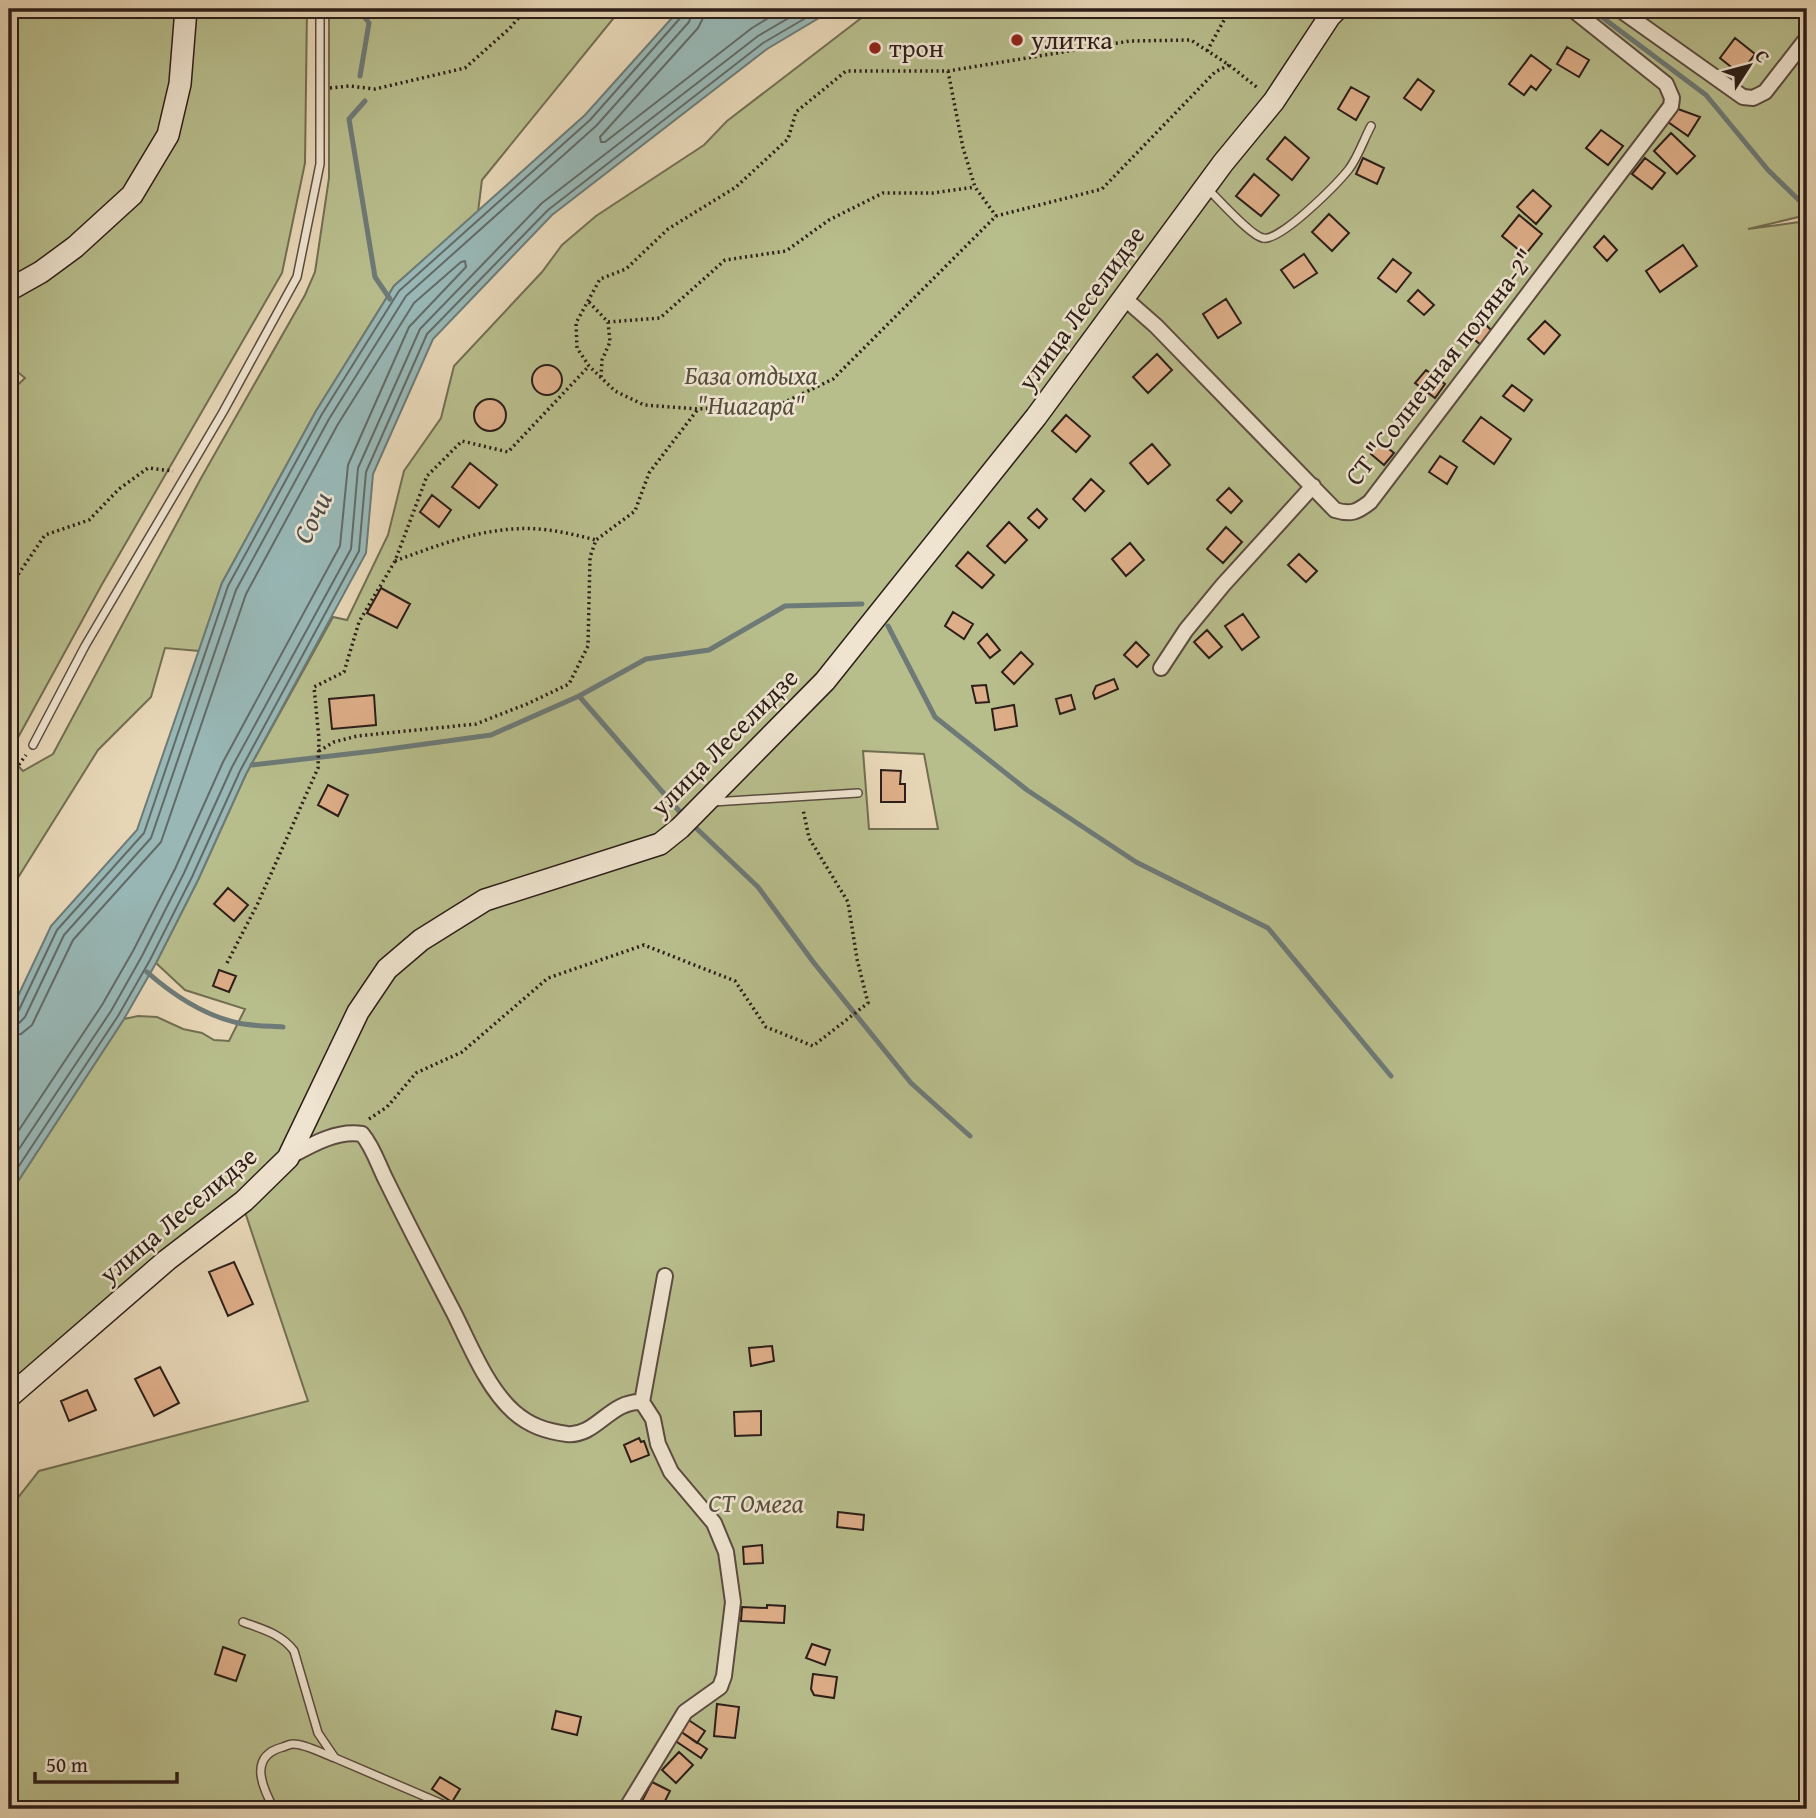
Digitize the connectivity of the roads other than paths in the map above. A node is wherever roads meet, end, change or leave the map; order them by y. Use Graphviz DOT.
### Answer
graph roads {
  1 [pos="186,9"];
  2 [pos="320,9"];
  3 [pos="1337,9"];
  4 [pos="1572,9"];
  5 [pos="1619,9"];
  6 [pos="1807,38"];
  7 [pos="1371,126"];
  8 [pos="1205,186"];
  9 [pos="9,290"];
  10 [pos="1123,297"];
  11 [pos="1313,486"];
  12 [pos="1161,668"];
  13 [pos="33,745"];
  14 [pos="858,793"];
  15 [pos="706,802"];
  16 [pos="288,1158"];
  17 [pos="665,1276"];
  18 [pos="9,1397"];
  19 [pos="642,1402"];
  20 [pos="243,1622"];
  21 [pos="335,1758"];
  22 [pos="274,1809"];
  23 [pos="454,1809"];
  24 [pos="625,1809"];
  1 -- 9 [label="street"];
  2 -- 13 [label="lane"];
  3 -- 8 [label="street, улица Леселидзе"];
  4 -- 11 [label="street, СТ \"Солнечная поляна-2\""];
  5 -- 6 [label="street"];
  7 -- 8 [label="lane"];
  8 -- 10 [label="street, улица Леселидзе"];
  10 -- 11 [label="street, СТ \"Солнечная поляна-2\""];
  10 -- 15 [label="street, улица Леселидзе"];
  11 -- 12 [label="street"];
  14 -- 15 [label="lane"];
  15 -- 16 [label="street, улица Леселидзе"];
  16 -- 18 [label="street, улица Леселидзе"];
  16 -- 19 [label="street"];
  17 -- 19 [label="street"];
  19 -- 24 [label="street"];
  20 -- 21 [label="lane"];
  21 -- 22 [label="lane"];
  21 -- 23 [label="lane"];
}
